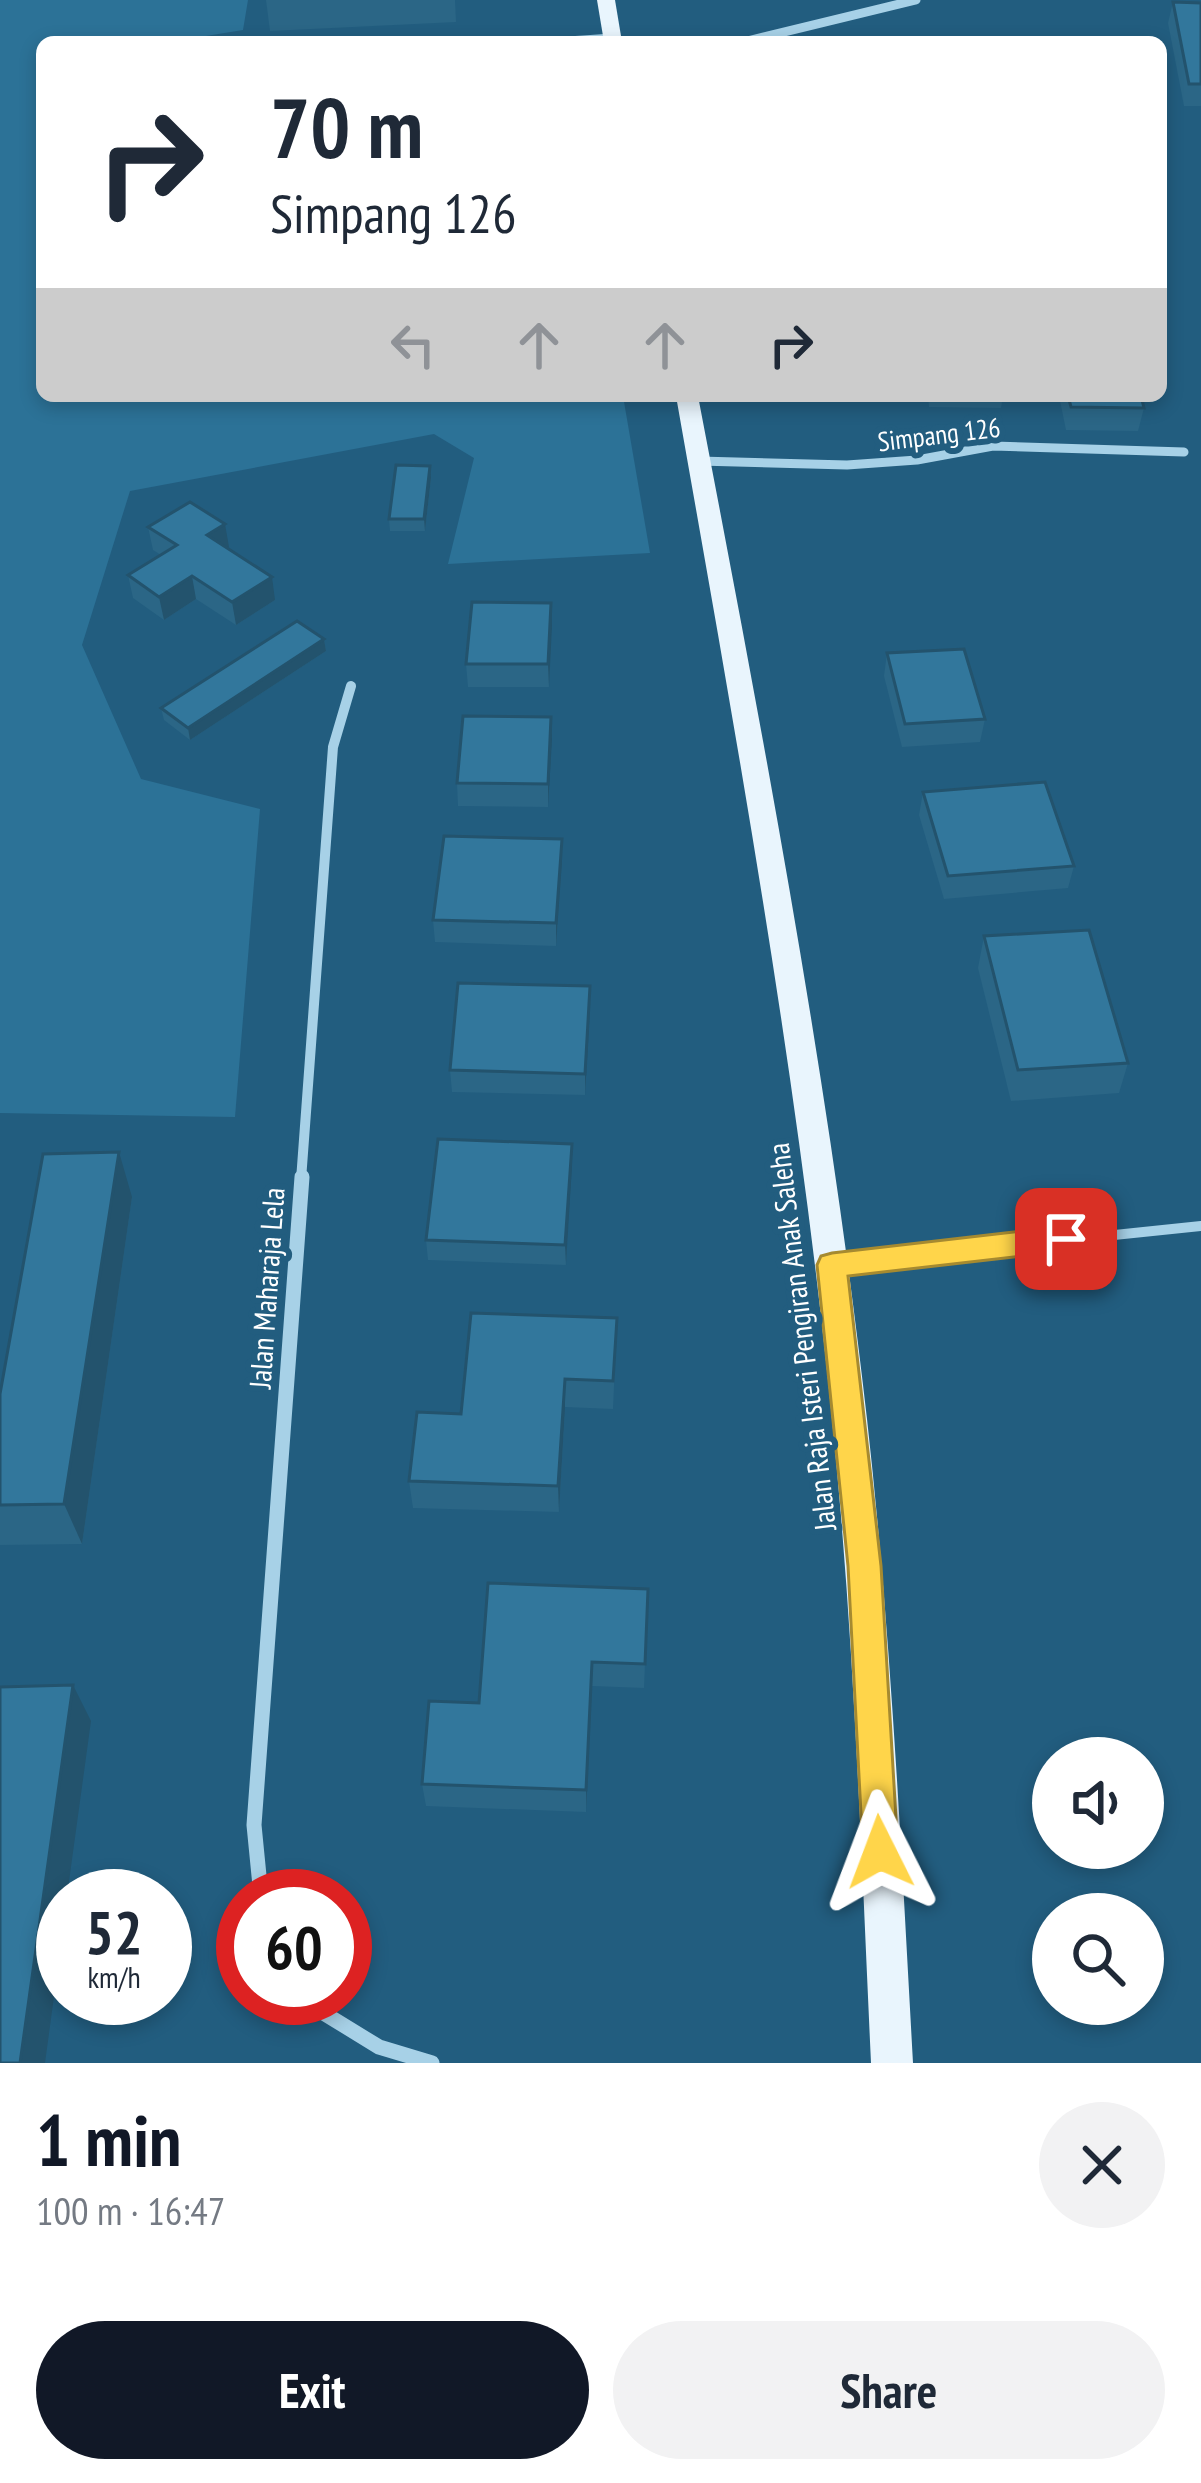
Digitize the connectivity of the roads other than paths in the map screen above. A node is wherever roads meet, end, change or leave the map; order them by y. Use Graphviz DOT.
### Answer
graph roads {
  1 [pos="606,0"];
  2 [pos="916,0"];
  3 [pos="612,36"];
  4 [pos="768,36"];
  5 [pos="688,402"];
  6 [pos="1184,452"];
  7 [pos="699,461"];
  8 [pos="351,686"];
  9 [pos="1201,1226"];
  10 [pos="832,1265"];
  11 [pos="258,1869"];
  12 [pos="341,2025"];
  13 [pos="432,2063"];
  14 [pos="892,2063"];
  1 -- 3 [label="main road"];
  2 -- 4 [label="street"];
  5 -- 7 [label="main road, Jalan Raja Isteri Pengiran Anak Saleha"];
  6 -- 7 [label="street, Simpang 126"];
  7 -- 10 [label="main road, Jalan Raja Isteri Pengiran Anak Saleha"];
  8 -- 11 [label="street, Jalan Maharaja Lela"];
  9 -- 10 [label="lane"];
  10 -- 14 [label="main road, Jalan Raja Isteri Pengiran Anak Saleha"];
  12 -- 13 [label="street"];
}
